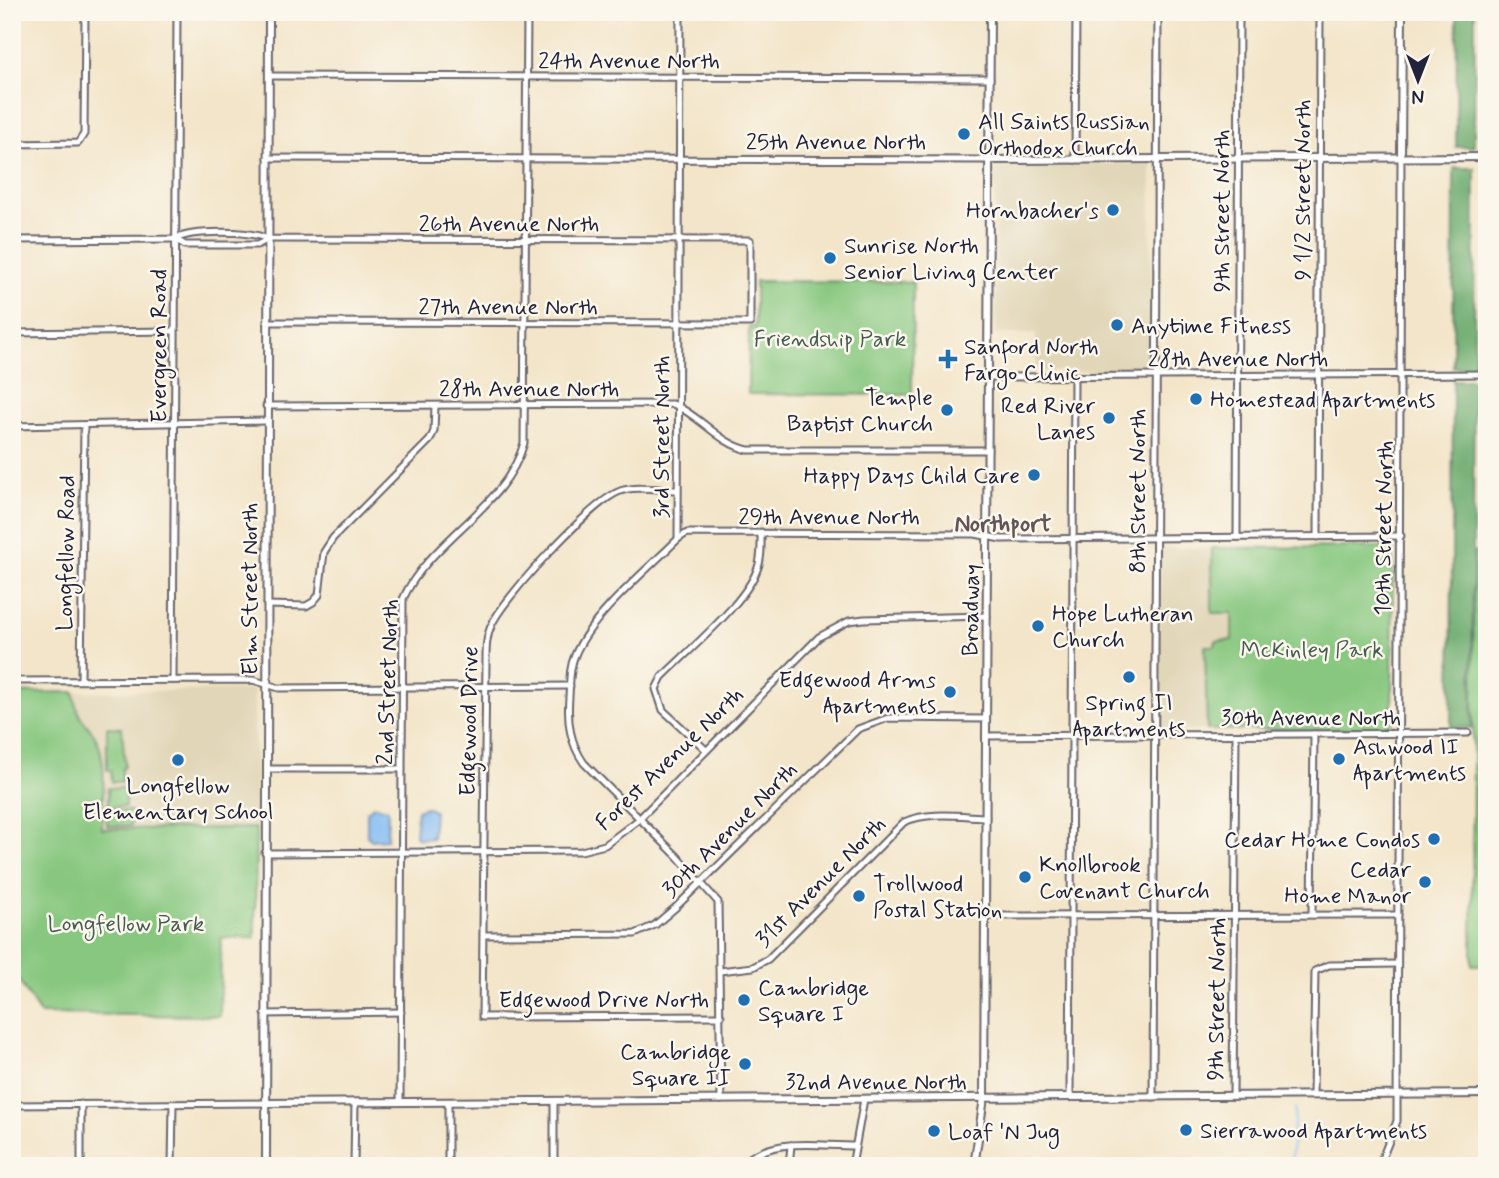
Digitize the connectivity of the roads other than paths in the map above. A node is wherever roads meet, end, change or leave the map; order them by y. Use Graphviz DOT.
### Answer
graph roads {
  1 [pos="85,12"];
  2 [pos="177,12"];
  3 [pos="269,12"];
  4 [pos="527,12"];
  5 [pos="680,12"];
  6 [pos="990,12"];
  7 [pos="1076,12"];
  8 [pos="1158,12"];
  9 [pos="1239,12"];
  10 [pos="1320,12"];
  11 [pos="1402,12"];
  12 [pos="268,76"];
  13 [pos="528,77"];
  14 [pos="679,77"];
  15 [pos="990,78"];
  16 [pos="12,145"];
  17 [pos="1487,157"];
  18 [pos="268,158"];
  19 [pos="525,158"];
  20 [pos="678,158"];
  21 [pos="1401,158"];
  22 [pos="1157,159"];
  23 [pos="1238,159"];
  24 [pos="1320,159"];
  25 [pos="989,160"];
  26 [pos="1075,160"];
  27 [pos="175,239"];
  28 [pos="267,239"];
  29 [pos="12,240"];
  30 [pos="525,240"];
  31 [pos="678,241"];
  32 [pos="267,321"];
  33 [pos="750,323"];
  34 [pos="525,324"];
  35 [pos="679,324"];
  36 [pos="174,331"];
  37 [pos="12,333"];
  38 [pos="1319,374"];
  39 [pos="1402,374"];
  40 [pos="1487,374"];
  41 [pos="1155,376"];
  42 [pos="1238,376"];
  43 [pos="989,377"];
  44 [pos="1074,377"];
  45 [pos="435,406"];
  46 [pos="267,407"];
  47 [pos="525,407"];
  48 [pos="678,407"];
  49 [pos="267,421"];
  50 [pos="176,424"];
  51 [pos="84,425"];
  52 [pos="12,426"];
  53 [pos="988,450"];
  54 [pos="677,490"];
  55 [pos="761,532"];
  56 [pos="988,536"];
  57 [pos="1401,536"];
  58 [pos="1237,537"];
  59 [pos="1318,537"];
  60 [pos="1155,538"];
  61 [pos="678,539"];
  62 [pos="1074,539"];
  63 [pos="267,605"];
  64 [pos="987,616"];
  65 [pos="81,680"];
  66 [pos="173,680"];
  67 [pos="12,681"];
  68 [pos="267,684"];
  69 [pos="570,686"];
  70 [pos="486,687"];
  71 [pos="402,688"];
  72 [pos="986,719"];
  73 [pos="1398,733"];
  74 [pos="1468,733"];
  75 [pos="1314,734"];
  76 [pos="1153,735"];
  77 [pos="1236,735"];
  78 [pos="986,736"];
  79 [pos="1073,736"];
  80 [pos="705,750"];
  81 [pos="267,769"];
  82 [pos="402,769"];
  83 [pos="986,817"];
  84 [pos="638,820"];
  85 [pos="265,853"];
  86 [pos="402,853"];
  87 [pos="484,854"];
  88 [pos="702,882"];
  89 [pos="1312,914"];
  90 [pos="1154,915"];
  91 [pos="1235,915"];
  92 [pos="1398,915"];
  93 [pos="985,916"];
  94 [pos="1072,916"];
  95 [pos="484,935"];
  96 [pos="1398,964"];
  97 [pos="720,971"];
  98 [pos="401,1012"];
  99 [pos="265,1014"];
  100 [pos="720,1016"];
  101 [pos="1397,1094"];
  102 [pos="1487,1094"];
  103 [pos="1313,1095"];
  104 [pos="1233,1096"];
  105 [pos="1070,1097"];
  106 [pos="1153,1097"];
  107 [pos="984,1098"];
  108 [pos="864,1099"];
  109 [pos="721,1100"];
  110 [pos="554,1101"];
  111 [pos="355,1102"];
  112 [pos="400,1102"];
  113 [pos="448,1102"];
  114 [pos="266,1103"];
  115 [pos="81,1104"];
  116 [pos="173,1104"];
  117 [pos="12,1105"];
  118 [pos="791,1145"];
  119 [pos="855,1146"];
  120 [pos="81,1166"];
  121 [pos="172,1166"];
  122 [pos="266,1166"];
  123 [pos="354,1166"];
  124 [pos="448,1166"];
  125 [pos="554,1166"];
  126 [pos="739,1166"];
  127 [pos="789,1166"];
  128 [pos="852,1166"];
  129 [pos="974,1166"];
  130 [pos="1379,1166"];
  1 -- 16 [label="street"];
  2 -- 27 [label="street, Evergreen Road"];
  3 -- 12 [label="street, Elm Street North"];
  4 -- 13 [label="street, 2nd Street North"];
  5 -- 14 [label="street, 3rd Street North"];
  6 -- 15 [label="street, Broadway"];
  7 -- 26 [label="street"];
  8 -- 22 [label="street, 8th Street North"];
  9 -- 23 [label="street, 9th Street North"];
  10 -- 24 [label="street, 9 1/2 Street North"];
  11 -- 21 [label="street, 10th Street North"];
  12 -- 13 [label="street, 24th Avenue North"];
  12 -- 18 [label="street, Elm Street North"];
  13 -- 14 [label="street, 24th Avenue North"];
  13 -- 19 [label="street, 2nd Street North"];
  14 -- 15 [label="street, 24th Avenue North"];
  14 -- 20 [label="street, 3rd Street North"];
  15 -- 25 [label="street, Broadway"];
  17 -- 21 [label="street, 25th Avenue North"];
  18 -- 19 [label="street, 25th Avenue North"];
  18 -- 28 [label="street, Elm Street North"];
  19 -- 20 [label="street, 25th Avenue North"];
  19 -- 30 [label="street, 2nd Street North"];
  20 -- 25 [label="street, 25th Avenue North"];
  20 -- 31 [label="street, 3rd Street North"];
  21 -- 24 [label="street, 25th Avenue North"];
  21 -- 39 [label="street, 10th Street North"];
  22 -- 23 [label="street, 25th Avenue North"];
  22 -- 26 [label="street, 25th Avenue North"];
  22 -- 41 [label="street, 8th Street North"];
  23 -- 24 [label="street, 25th Avenue North"];
  23 -- 42 [label="street, 9th Street North"];
  24 -- 38 [label="street, 9 1/2 Street North"];
  25 -- 26 [label="street, 25th Avenue North"];
  25 -- 43 [label="street, Broadway"];
  27 -- 28 [label="street"];
  27 -- 28 [label="street"];
  27 -- 29 [label="street"];
  27 -- 36 [label="street, Evergreen Road"];
  28 -- 30 [label="street, 26th Avenue North"];
  28 -- 32 [label="street, Elm Street North"];
  30 -- 31 [label="street, 26th Avenue North"];
  30 -- 34 [label="street, 2nd Street North"];
  31 -- 33 [label="street, 26th Avenue North"];
  31 -- 35 [label="street, 3rd Street North"];
  32 -- 34 [label="street, 27th Avenue North"];
  32 -- 46 [label="street, Elm Street North"];
  33 -- 35 [label="street, 27th Avenue North"];
  34 -- 35 [label="street, 27th Avenue North"];
  34 -- 47 [label="street, 2nd Street North"];
  35 -- 48 [label="street, 3rd Street North"];
  36 -- 37 [label="street"];
  36 -- 50 [label="street, Evergreen Road"];
  38 -- 39 [label="street, 28th Avenue North"];
  38 -- 42 [label="street, 28th Avenue North"];
  38 -- 59 [label="street, 9 1/2 Street North"];
  39 -- 40 [label="street, 28th Avenue North"];
  39 -- 57 [label="street, 10th Street North"];
  41 -- 42 [label="street, 28th Avenue North"];
  41 -- 44 [label="street, 28th Avenue North"];
  41 -- 60 [label="street, 8th Street North"];
  42 -- 58 [label="street, 9th Street North"];
  43 -- 44 [label="street, 28th Avenue North"];
  43 -- 53 [label="street, Broadway"];
  44 -- 62 [label="street"];
  45 -- 46 [label="street, 28th Avenue North"];
  45 -- 47 [label="street, 28th Avenue North"];
  45 -- 63 [label="street"];
  46 -- 49 [label="street, Elm Street North"];
  47 -- 48 [label="street, 28th Avenue North"];
  47 -- 71 [label="street, 2nd Street North"];
  48 -- 53 [label="street"];
  48 -- 54 [label="street, 3rd Street North"];
  49 -- 50 [label="street"];
  49 -- 63 [label="street, Elm Street North"];
  50 -- 51 [label="street"];
  50 -- 66 [label="street, Evergreen Road"];
  51 -- 52 [label="street"];
  51 -- 65 [label="street, Longfellow Road"];
  53 -- 56 [label="street, Broadway"];
  54 -- 61 [label="street, 3rd Street North"];
  54 -- 70 [label="street, Edgewood Drive"];
  55 -- 56 [label="street, 29th Avenue North"];
  55 -- 61 [label="street, 29th Avenue North"];
  55 -- 80 [label="street"];
  56 -- 62 [label="street, 29th Avenue North"];
  56 -- 64 [label="street, Broadway"];
  57 -- 59 [label="street, 29th Avenue North"];
  57 -- 73 [label="street, 10th Street North"];
  58 -- 59 [label="street, 29th Avenue North"];
  58 -- 60 [label="street, 29th Avenue North"];
  60 -- 62 [label="street, 29th Avenue North"];
  60 -- 76 [label="street, 8th Street North"];
  61 -- 69 [label="street, 3rd Street North"];
  62 -- 79 [label="street"];
  63 -- 68 [label="street, Elm Street North"];
  64 -- 72 [label="street, Broadway"];
  64 -- 80 [label="street, Forest Avenue North"];
  65 -- 66 [label="street"];
  65 -- 67 [label="street"];
  66 -- 68 [label="street"];
  68 -- 71 [label="street"];
  68 -- 81 [label="street, Elm Street North"];
  69 -- 70 [label="street"];
  69 -- 84 [label="street, 3rd Street North"];
  70 -- 71 [label="street"];
  70 -- 87 [label="street, Edgewood Drive"];
  71 -- 82 [label="street, 2nd Street North"];
  72 -- 78 [label="street, Broadway"];
  72 -- 88 [label="street, 30th Avenue North"];
  73 -- 74 [label="street, 30th Avenue North"];
  73 -- 75 [label="street, 30th Avenue North"];
  73 -- 92 [label="street, 10th Street North"];
  75 -- 77 [label="street, 30th Avenue North"];
  75 -- 89 [label="street"];
  76 -- 77 [label="street, 30th Avenue North"];
  76 -- 79 [label="street, 30th Avenue North"];
  76 -- 90 [label="street, 8th Street North"];
  77 -- 91 [label="street, 9th Street North"];
  78 -- 79 [label="street, 30th Avenue North"];
  78 -- 83 [label="street, Broadway"];
  79 -- 94 [label="street"];
  80 -- 84 [label="street, Forest Avenue North"];
  81 -- 82 [label="street"];
  81 -- 85 [label="street, Elm Street North"];
  82 -- 86 [label="street, 2nd Street North"];
  83 -- 93 [label="street, Broadway"];
  83 -- 97 [label="street, 31st Avenue North"];
  84 -- 87 [label="street, Forest Avenue North"];
  84 -- 88 [label="street, 3rd Street North"];
  85 -- 86 [label="street, Forest Avenue North"];
  85 -- 99 [label="street, Elm Street North"];
  86 -- 87 [label="street, Forest Avenue North"];
  86 -- 98 [label="street, 2nd Street North"];
  87 -- 95 [label="street, Edgewood Drive North"];
  88 -- 95 [label="street, 30th Avenue North"];
  88 -- 97 [label="street, 3rd Street North"];
  89 -- 91 [label="street"];
  89 -- 92 [label="street"];
  90 -- 91 [label="street"];
  90 -- 94 [label="street"];
  90 -- 106 [label="street, 8th Street North"];
  91 -- 104 [label="street, 9th Street North"];
  92 -- 96 [label="street, 10th Street North"];
  93 -- 94 [label="street"];
  93 -- 107 [label="street, Broadway"];
  94 -- 105 [label="street"];
  95 -- 100 [label="street, Edgewood Drive North"];
  96 -- 101 [label="street, 10th Street North"];
  96 -- 103 [label="street"];
  97 -- 100 [label="street, 3rd Street North"];
  98 -- 99 [label="street"];
  98 -- 112 [label="street, 2nd Street North"];
  99 -- 114 [label="street, Elm Street North"];
  100 -- 109 [label="street, 3rd Street North"];
  101 -- 102 [label="street, 32nd Avenue North"];
  101 -- 103 [label="street, 32nd Avenue North"];
  101 -- 130 [label="street, 10th Street North"];
  103 -- 104 [label="street, 32nd Avenue North"];
  104 -- 106 [label="street, 32nd Avenue North"];
  105 -- 106 [label="street, 32nd Avenue North"];
  105 -- 107 [label="street, 32nd Avenue North"];
  107 -- 108 [label="street, 32nd Avenue North"];
  107 -- 129 [label="street, Broadway"];
  108 -- 109 [label="street, 32nd Avenue North"];
  108 -- 119 [label="street"];
  109 -- 110 [label="street, 32nd Avenue North"];
  110 -- 113 [label="street, 32nd Avenue North"];
  110 -- 125 [label="street"];
  111 -- 112 [label="street, 32nd Avenue North"];
  111 -- 114 [label="street, 32nd Avenue North"];
  111 -- 123 [label="street"];
  112 -- 113 [label="street, 32nd Avenue North"];
  113 -- 124 [label="street"];
  114 -- 116 [label="street"];
  114 -- 122 [label="street, Elm Street North"];
  115 -- 116 [label="street"];
  115 -- 117 [label="street"];
  115 -- 120 [label="street"];
  116 -- 121 [label="street"];
  118 -- 119 [label="street"];
  118 -- 126 [label="street"];
  118 -- 127 [label="street"];
  119 -- 128 [label="street"];
}
